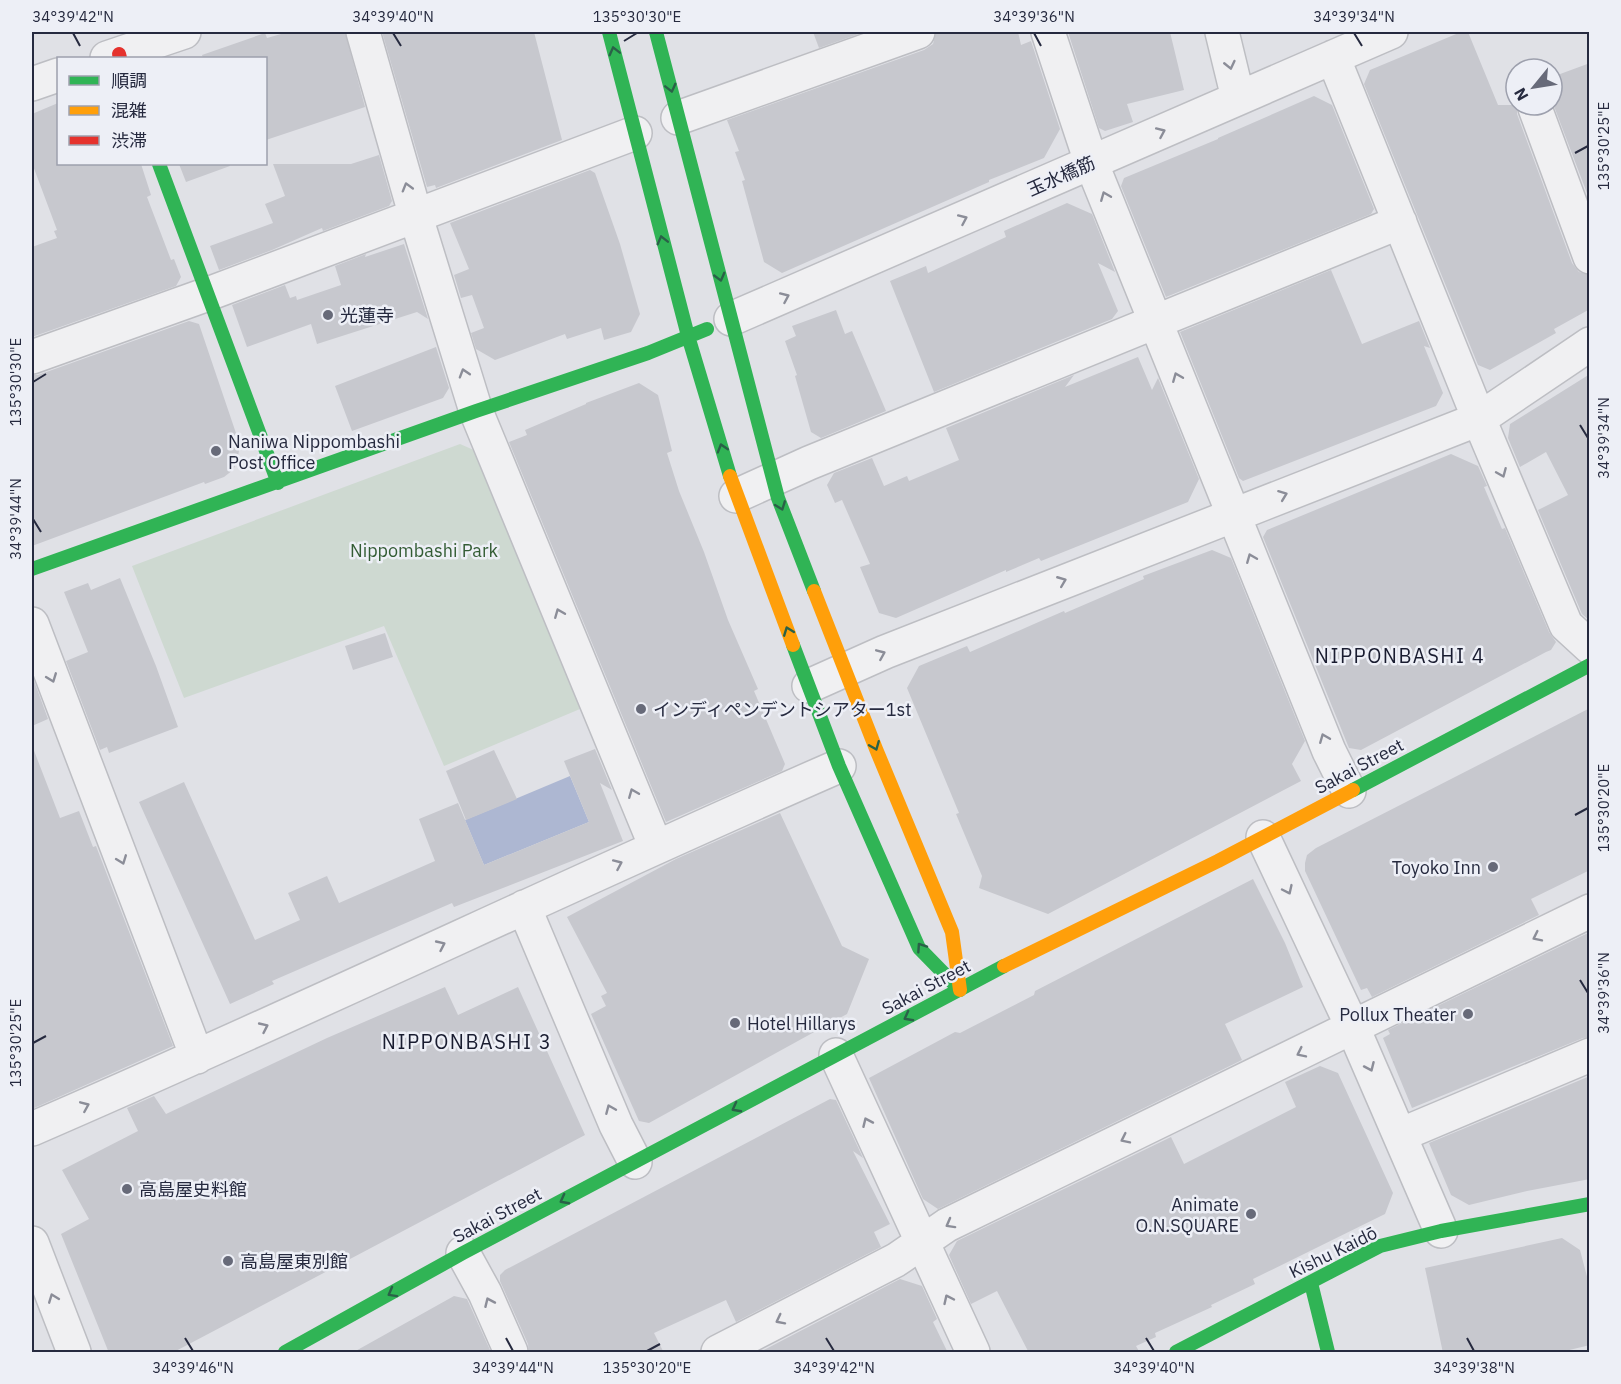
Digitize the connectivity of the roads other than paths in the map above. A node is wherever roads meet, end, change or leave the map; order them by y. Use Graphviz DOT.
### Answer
graph roads {
  1 [pos="184,32"];
  2 [pos="363,32"];
  3 [pos="609,32"];
  4 [pos="656,32"];
  5 [pos="918,32"];
  6 [pos="1048,32"];
  7 [pos="1222,32"];
  8 [pos="1381,34"];
  9 [pos="114,51"];
  10 [pos="1333,57"];
  11 [pos="57,75"];
  12 [pos="32,84"];
  13 [pos="1238,98"];
  14 [pos="1538,117"];
  15 [pos="678,118"];
  16 [pos="635,133"];
  17 [pos="1091,162"];
  18 [pos="159,165"];
  19 [pos="416,217"];
  20 [pos="1400,222"];
  21 [pos="1590,256"];
  22 [pos="208,294"];
  23 [pos="731,319"];
  24 [pos="1154,321"];
  25 [pos="688,336"];
  26 [pos="1590,344"];
  27 [pos="32,357"];
  28 [pos="476,411"];
  29 [pos="1479,419"];
  30 [pos="772,479"];
  31 [pos="278,483"];
  32 [pos="736,496"];
  33 [pos="1233,514"];
  34 [pos="32,569"];
  35 [pos="32,624"];
  36 [pos="1590,647"];
  37 [pos="1590,665"];
  38 [pos="845,669"];
  39 [pos="809,686"];
  40 [pos="839,766"];
  41 [pos="1349,791"];
  42 [pos="1263,837"];
  43 [pos="656,847"];
  44 [pos="524,907"];
  45 [pos="1590,911"];
  46 [pos="960,990"];
  47 [pos="1353,1028"];
  48 [pos="836,1055"];
  49 [pos="1590,1055"];
  50 [pos="197,1058"];
  51 [pos="32,1129"];
  52 [pos="1400,1135"];
  53 [pos="635,1162"];
  54 [pos="1589,1205"];
  55 [pos="1441,1231"];
  56 [pos="922,1242"];
  57 [pos="464,1253"];
  58 [pos="34,1255"];
  59 [pos="1311,1282"];
  60 [pos="74,1353"];
  61 [pos="285,1353"];
  62 [pos="511,1353"];
  63 [pos="718,1353"];
  64 [pos="973,1353"];
  65 [pos="1176,1353"];
  66 [pos="1328,1353"];
  1 -- 9 [label="street"];
  19 -- 2 [label="street, one-way"];
  16 -- 3 [label="street, one-way"];
  4 -- 15 [label="street, one-way"];
  5 -- 15 [label="street"];
  6 -- 17 [label="street"];
  7 -- 13 [label="street, one-way"];
  8 -- 10 [label="street, 玉水橋筋"];
  10 -- 13 [label="street, 玉水橋筋"];
  10 -- 20 [label="street"];
  11 -- 12 [label="street"];
  17 -- 13 [label="street, 玉水橋筋, one-way"];
  14 -- 21 [label="street"];
  15 -- 23 [label="street, one-way"];
  16 -- 19 [label="street"];
  25 -- 16 [label="street, one-way"];
  23 -- 17 [label="street, 玉水橋筋, one-way"];
  24 -- 17 [label="street, one-way"];
  18 -- 22 [label="street"];
  19 -- 22 [label="street"];
  28 -- 19 [label="street, one-way"];
  20 -- 24 [label="street"];
  20 -- 29 [label="street"];
  22 -- 27 [label="street"];
  22 -- 31 [label="street"];
  23 -- 25 [label="street"];
  23 -- 30 [label="street"];
  24 -- 30 [label="street"];
  33 -- 24 [label="street, one-way"];
  25 -- 28 [label="street"];
  32 -- 25 [label="street, one-way"];
  26 -- 29 [label="street"];
  28 -- 31 [label="street"];
  43 -- 28 [label="street, one-way"];
  33 -- 29 [label="street, one-way"];
  29 -- 36 [label="street, one-way"];
  30 -- 32 [label="street"];
  30 -- 38 [label="street, one-way"];
  31 -- 34 [label="street"];
  39 -- 32 [label="street, one-way"];
  38 -- 33 [label="street, one-way"];
  41 -- 33 [label="street, one-way"];
  35 -- 50 [label="street, one-way"];
  37 -- 41 [label="street, Sakai Street"];
  38 -- 39 [label="street"];
  38 -- 46 [label="street, one-way"];
  39 -- 40 [label="street"];
  40 -- 43 [label="street"];
  46 -- 40 [label="street, one-way"];
  41 -- 42 [label="street, Sakai Street"];
  42 -- 46 [label="street, Sakai Street"];
  42 -- 47 [label="street, one-way"];
  44 -- 43 [label="street, one-way"];
  50 -- 44 [label="street, one-way"];
  53 -- 44 [label="street, one-way"];
  45 -- 47 [label="street, one-way"];
  46 -- 48 [label="street, Sakai Street, one-way"];
  47 -- 52 [label="street, one-way"];
  47 -- 56 [label="street, one-way"];
  48 -- 53 [label="street, Sakai Street, one-way"];
  56 -- 48 [label="street, one-way"];
  49 -- 52 [label="street"];
  51 -- 50 [label="street, one-way"];
  52 -- 55 [label="street"];
  53 -- 57 [label="street, Sakai Street, one-way"];
  54 -- 55 [label="street, Kishu Kaidō"];
  55 -- 59 [label="street, Kishu Kaidō"];
  56 -- 63 [label="street, one-way"];
  64 -- 56 [label="street, one-way"];
  57 -- 61 [label="street, Sakai Street, one-way"];
  62 -- 57 [label="street, one-way"];
  60 -- 58 [label="street, one-way"];
  59 -- 65 [label="street, Kishu Kaidō"];
  59 -- 66 [label="street"];
}
